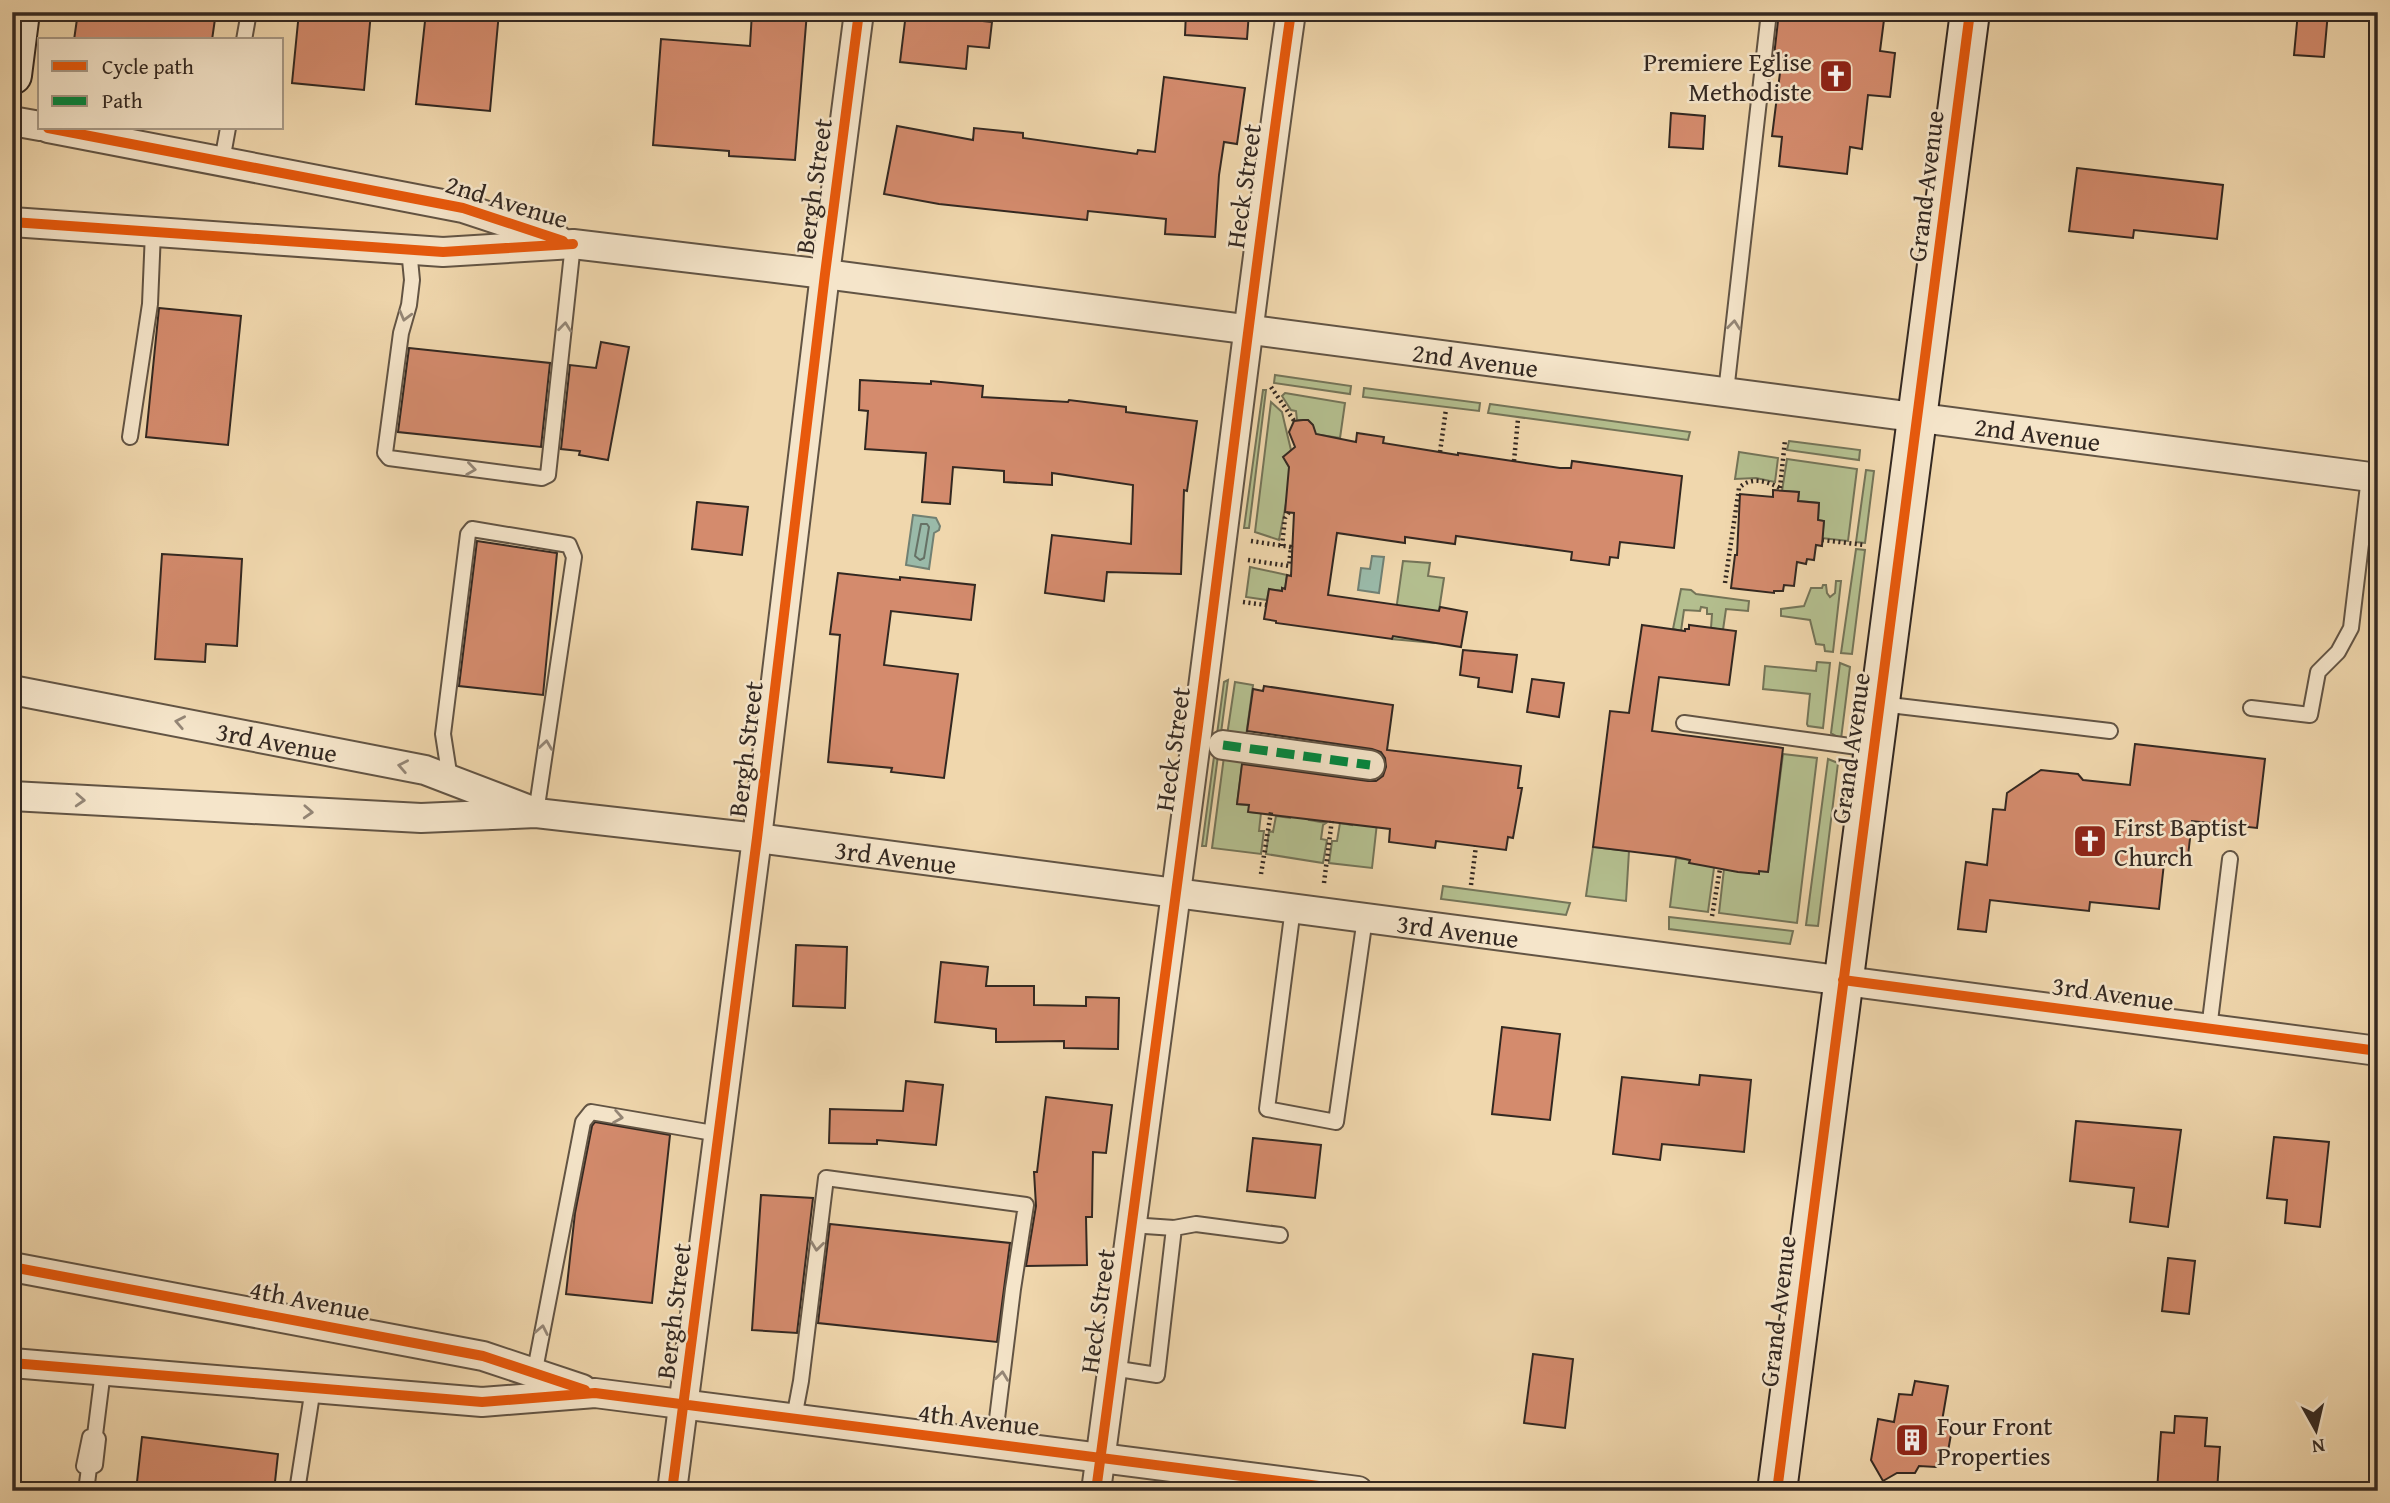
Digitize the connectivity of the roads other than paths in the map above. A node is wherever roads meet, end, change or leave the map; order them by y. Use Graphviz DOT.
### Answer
graph roads {
  1 [pos="20,12"];
  2 [pos="249,12"];
  3 [pos="859,12"];
  4 [pos="1291,12"];
  5 [pos="1769,12"];
  6 [pos="1970,12"];
  7 [pos="244,38"];
  8 [pos="12,75"];
  9 [pos="12,121"];
  10 [pos="38,126"];
  11 [pos="59,130"];
  12 [pos="228,130"];
  13 [pos="222,161"];
  14 [pos="12,222"];
  15 [pos="153,232"];
  16 [pos="573,244"];
  17 [pos="410,249"];
  18 [pos="825,274"];
  19 [pos="1249,330"];
  20 [pos="1726,393"];
  21 [pos="1917,417"];
  22 [pos="130,437"];
  23 [pos="2373,477"];
  24 [pos="12,690"];
  25 [pos="1879,704"];
  26 [pos="2251,708"];
  27 [pos="1684,723"];
  28 [pos="2110,731"];
  29 [pos="1223,745"];
  30 [pos="1873,750"];
  31 [pos="1370,765"];
  32 [pos="450,779"];
  33 [pos="12,796"];
  34 [pos="536,813"];
  35 [pos="757,838"];
  36 [pos="2230,859"];
  37 [pos="1175,893"];
  38 [pos="1293,908"];
  39 [pos="1365,918"];
  40 [pos="1843,981"];
  41 [pos="2209,1029"];
  42 [pos="2378,1051"];
  43 [pos="719,1134"];
  44 [pos="1131,1225"];
  45 [pos="1174,1228"];
  46 [pos="1280,1235"];
  47 [pos="12,1267"];
  48 [pos="12,1363"];
  49 [pos="1112,1368"];
  50 [pos="103,1371"];
  51 [pos="533,1385"];
  52 [pos="313,1388"];
  53 [pos="684,1404"];
  54 [pos="794,1418"];
  55 [pos="994,1443"];
  56 [pos="1101,1457"];
  57 [pos="86,1491"];
  58 [pos="297,1491"];
  59 [pos="672,1491"];
  60 [pos="1096,1491"];
  61 [pos="1358,1491"];
  62 [pos="1777,1491"];
  1 -- 8 [label="street"];
  2 -- 7 [label="lane"];
  3 -- 18 [label="street, Bergh Street"];
  4 -- 19 [label="street, Heck Street"];
  20 -- 5 [label="lane, one-way"];
  6 -- 21 [label="street, Grand Avenue"];
  9 -- 10 [label="street"];
  11 -- 13 [label="street, 2nd Avenue"];
  12 -- 13 [label="lane"];
  13 -- 16 [label="street, 2nd Avenue"];
  14 -- 15 [label="street, 2nd Avenue"];
  15 -- 17 [label="street, 2nd Avenue"];
  15 -- 22 [label="lane"];
  16 -- 17 [label="street, 2nd Avenue"];
  17 -- 16 [label="lane, one-way"];
  16 -- 18 [label="street, 2nd Avenue"];
  18 -- 19 [label="street, 2nd Avenue"];
  18 -- 35 [label="street, Bergh Street"];
  19 -- 20 [label="street, 2nd Avenue"];
  19 -- 37 [label="street, Heck Street"];
  20 -- 21 [label="street, 2nd Avenue"];
  21 -- 23 [label="street, 2nd Avenue"];
  21 -- 25 [label="street, Grand Avenue"];
  23 -- 26 [label="lane"];
  32 -- 24 [label="street, 3rd Avenue, one-way"];
  25 -- 28 [label="lane"];
  25 -- 30 [label="street, Grand Avenue"];
  27 -- 30 [label="lane"];
  29 -- 31 [label="street"];
  30 -- 40 [label="street, Grand Avenue"];
  32 -- 34 [label="street, 3rd Avenue"];
  34 -- 32 [label="lane, one-way"];
  33 -- 34 [label="street, 3rd Avenue, one-way"];
  34 -- 35 [label="street, 3rd Avenue"];
  35 -- 37 [label="street, 3rd Avenue"];
  35 -- 43 [label="street, Bergh Street"];
  36 -- 41 [label="lane"];
  37 -- 38 [label="street, 3rd Avenue"];
  37 -- 44 [label="street, Heck Street"];
  38 -- 39 [label="street, 3rd Avenue"];
  38 -- 39 [label="lane"];
  39 -- 40 [label="street, 3rd Avenue"];
  40 -- 41 [label="street, 3rd Avenue"];
  40 -- 62 [label="street, Grand Avenue"];
  41 -- 42 [label="street, 3rd Avenue"];
  51 -- 43 [label="lane, one-way"];
  43 -- 53 [label="street, Bergh Street"];
  44 -- 45 [label="lane"];
  44 -- 49 [label="street, Heck Street"];
  45 -- 46 [label="lane"];
  45 -- 49 [label="lane"];
  47 -- 51 [label="street, 4th Avenue"];
  48 -- 50 [label="street, 4th Avenue"];
  49 -- 56 [label="street, Heck Street"];
  50 -- 52 [label="street, 4th Avenue"];
  50 -- 57 [label="lane"];
  51 -- 52 [label="street, 4th Avenue"];
  51 -- 53 [label="street, 4th Avenue"];
  52 -- 58 [label="lane"];
  53 -- 54 [label="street, 4th Avenue"];
  53 -- 59 [label="street, Bergh Street"];
  54 -- 55 [label="street, 4th Avenue"];
  55 -- 54 [label="lane, one-way"];
  55 -- 56 [label="street, 4th Avenue"];
  56 -- 60 [label="street, Heck Street"];
  56 -- 61 [label="street, 4th Avenue"];
}
